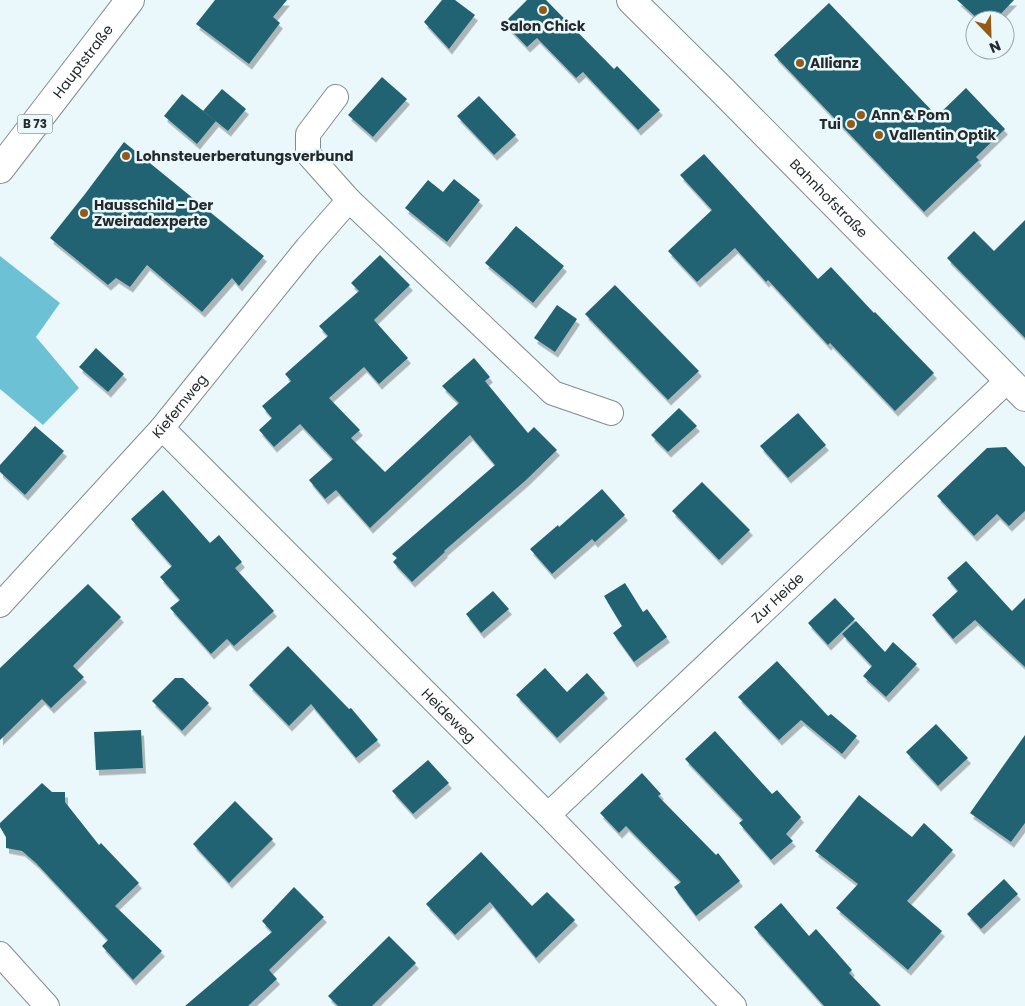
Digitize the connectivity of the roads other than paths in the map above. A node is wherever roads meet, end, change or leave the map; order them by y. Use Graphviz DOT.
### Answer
graph roads {
  1 [pos="130,0"];
  2 [pos="631,0"];
  3 [pos="336,97"];
  4 [pos="0,169"];
  5 [pos="349,200"];
  6 [pos="1017,388"];
  7 [pos="611,413"];
  8 [pos="162,428"];
  9 [pos="0,605"];
  10 [pos="548,815"];
  11 [pos="0,954"];
  12 [pos="47,1006"];
  13 [pos="734,1006"];
  1 -- 4 [label="street, Hauptstraße / B 73"];
  2 -- 6 [label="street, Bahnhofstraße"];
  3 -- 5 [label="street"];
  5 -- 7 [label="street"];
  5 -- 8 [label="street, Kiefernweg"];
  6 -- 10 [label="street, Zur Heide"];
  8 -- 9 [label="street, Kiefernweg"];
  8 -- 10 [label="street, Heideweg"];
  10 -- 13 [label="street, Heideweg"];
  11 -- 12 [label="street"];
}
